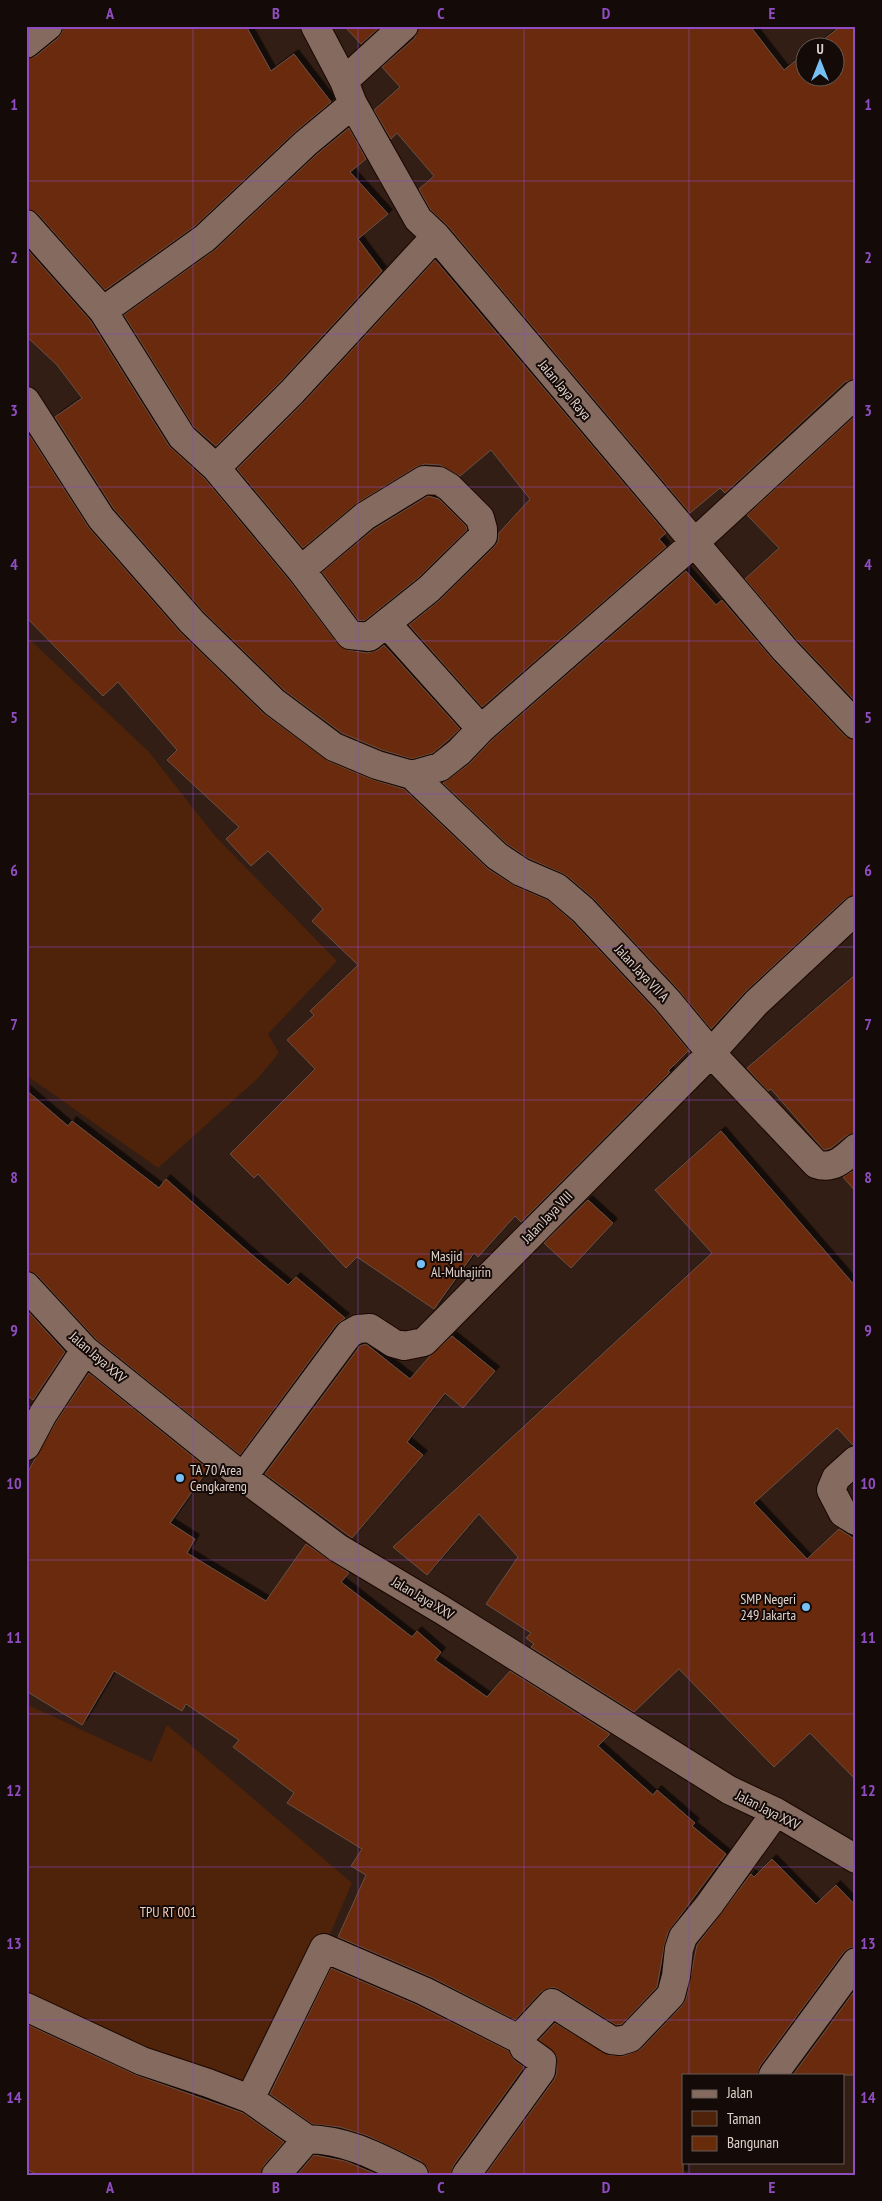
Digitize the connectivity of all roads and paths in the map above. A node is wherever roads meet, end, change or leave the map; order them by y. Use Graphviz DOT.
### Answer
graph roads {
  1 [pos="48,26"];
  2 [pos="315,26"];
  3 [pos="404,26"];
  4 [pos="26,44"];
  5 [pos="349,93"];
  6 [pos="26,224"];
  7 [pos="436,236"];
  8 [pos="103,311"];
  9 [pos="856,394"];
  10 [pos="26,401"];
  11 [pos="216,468"];
  12 [pos="694,543"];
  13 [pos="301,570"];
  14 [pos="387,624"];
  15 [pos="856,725"];
  16 [pos="481,729"];
  17 [pos="412,775"];
  18 [pos="856,910"];
  19 [pos="711,1052"];
  20 [pos="856,1148"];
  21 [pos="26,1286"];
  22 [pos="85,1350"];
  23 [pos="26,1446"];
  24 [pos="856,1460"];
  25 [pos="243,1477"];
  26 [pos="856,1521"];
  27 [pos="776,1812"];
  28 [pos="856,1859"];
  29 [pos="856,1962"];
  30 [pos="26,2007"];
  31 [pos="521,2040"];
  32 [pos="774,2074"];
  33 [pos="250,2099"];
  34 [pos="307,2139"];
  35 [pos="276,2175"];
  36 [pos="414,2175"];
  37 [pos="466,2175"];
  1 -- 4 [label="street"];
  2 -- 5 [label="street, Jalan Jaya Raya"];
  3 -- 5 [label="street"];
  5 -- 7 [label="street, Jalan Jaya Raya"];
  5 -- 8 [label="street"];
  6 -- 8 [label="street"];
  7 -- 11 [label="street"];
  7 -- 12 [label="street, Jalan Jaya Raya"];
  8 -- 11 [label="street"];
  9 -- 12 [label="street"];
  10 -- 17 [label="street"];
  11 -- 13 [label="street"];
  12 -- 15 [label="street, Jalan Jaya Raya"];
  12 -- 16 [label="street"];
  13 -- 14 [label="street"];
  13 -- 14 [label="street"];
  14 -- 16 [label="street"];
  16 -- 17 [label="street"];
  17 -- 19 [label="street, Jalan Jaya VII A"];
  18 -- 19 [label="street, Jalan Jaya VIII"];
  19 -- 20 [label="street, Jalan Jaya VII A"];
  19 -- 25 [label="street, Jalan Jaya VIII"];
  21 -- 22 [label="street, Jalan Jaya XXV"];
  22 -- 23 [label="street"];
  22 -- 25 [label="street, Jalan Jaya XXV"];
  24 -- 26 [label="street"];
  25 -- 27 [label="street, Jalan Jaya XXV"];
  27 -- 28 [label="street, Jalan Jaya XXV"];
  27 -- 31 [label="street"];
  29 -- 32 [label="street"];
  30 -- 33 [label="street"];
  31 -- 33 [label="street"];
  31 -- 37 [label="street"];
  33 -- 34 [label="street"];
  34 -- 35 [label="street"];
  34 -- 36 [label="street"];
}
